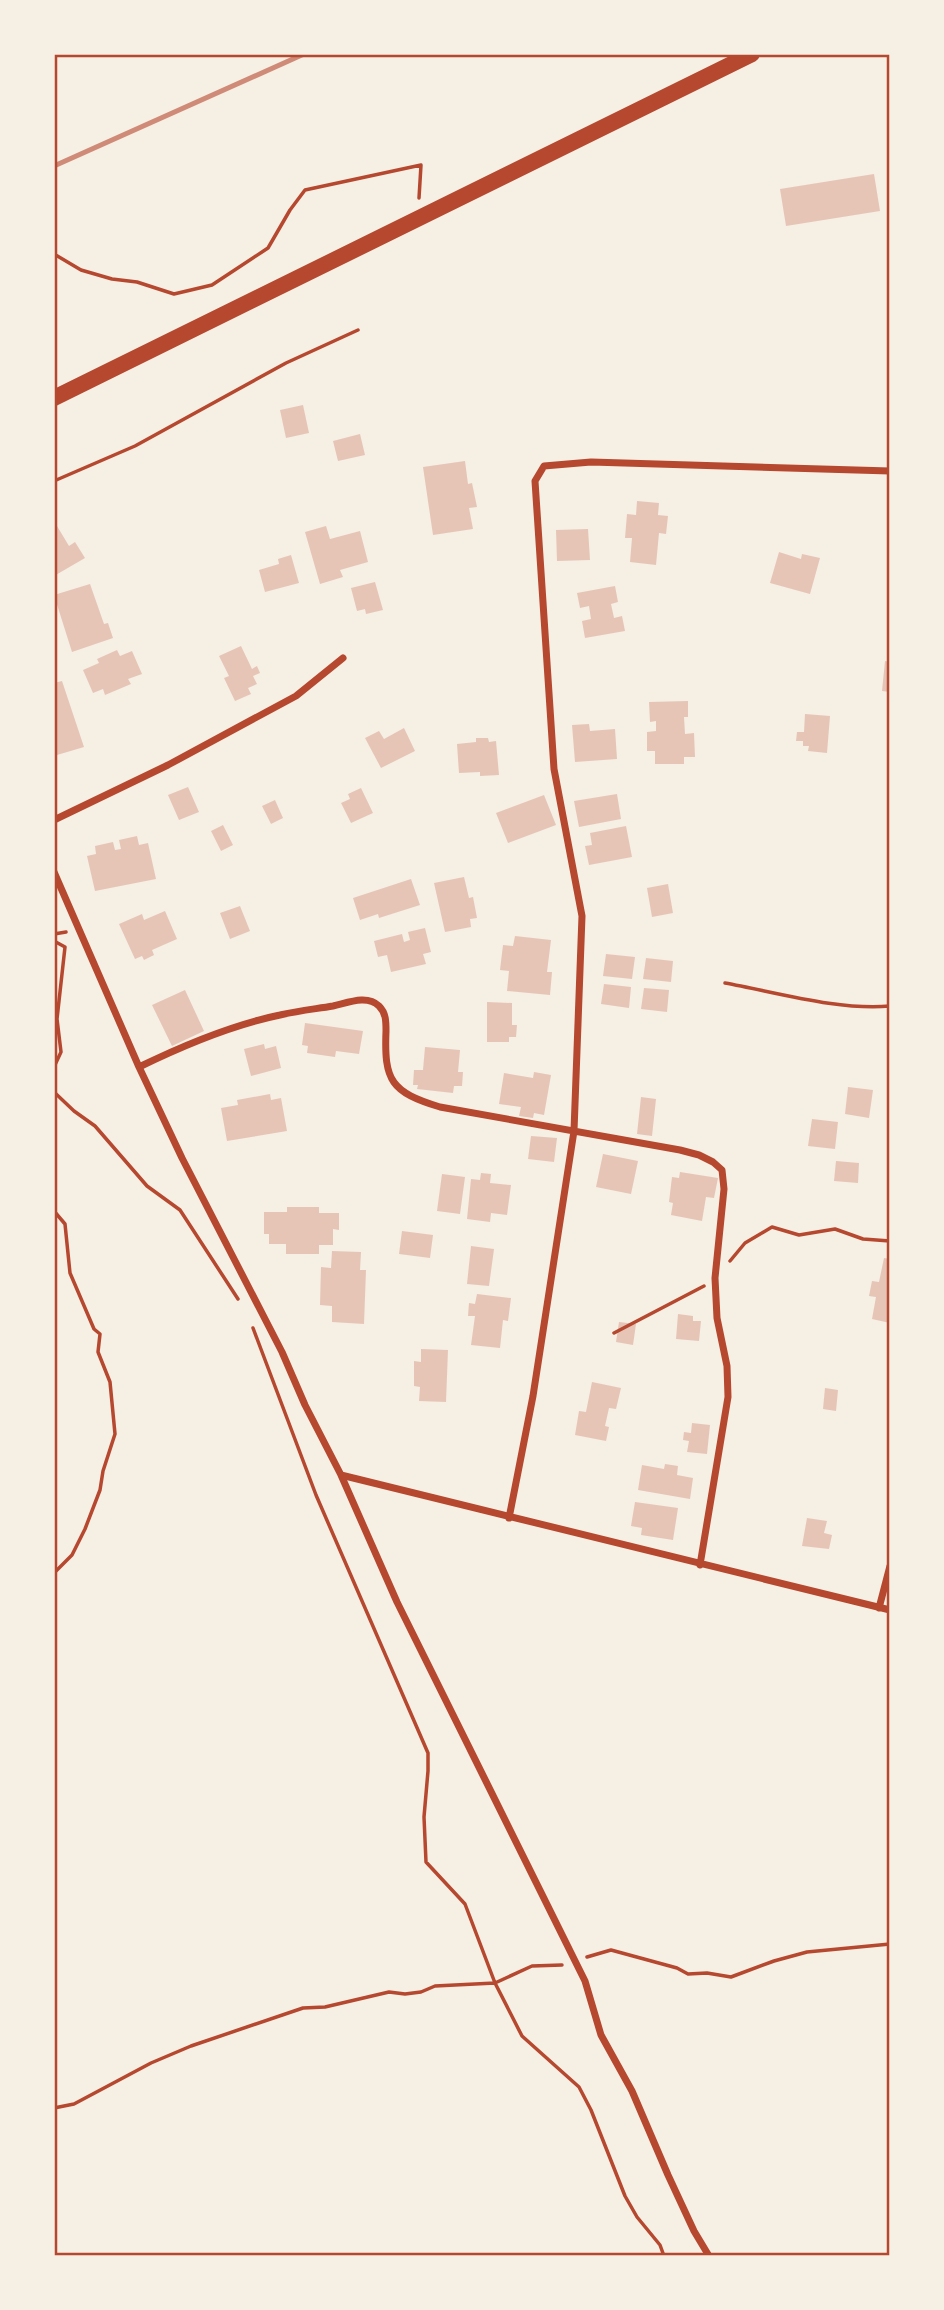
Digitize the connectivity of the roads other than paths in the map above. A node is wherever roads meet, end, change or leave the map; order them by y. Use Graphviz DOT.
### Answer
graph roads {
  1 [pos="752,54"];
  2 [pos="54,398"];
  3 [pos="890,471"];
  4 [pos="343,658"];
  5 [pos="54,820"];
  6 [pos="54,872"];
  7 [pos="139,1067"];
  8 [pos="574,1131"];
  9 [pos="341,1475"];
  10 [pos="509,1518"];
  11 [pos="700,1565"];
  12 [pos="890,1566"];
  13 [pos="879,1608"];
  14 [pos="890,1610"];
  15 [pos="709,2256"];
  1 -- 2 [label="highway"];
  3 -- 8 [label="street"];
  4 -- 5 [label="street"];
  6 -- 7 [label="street"];
  7 -- 8 [label="street"];
  7 -- 9 [label="street"];
  8 -- 10 [label="street"];
  8 -- 11 [label="street"];
  9 -- 10 [label="street"];
  9 -- 15 [label="street"];
  10 -- 11 [label="street"];
  11 -- 13 [label="street"];
  12 -- 13 [label="street"];
  13 -- 14 [label="street"];
}
